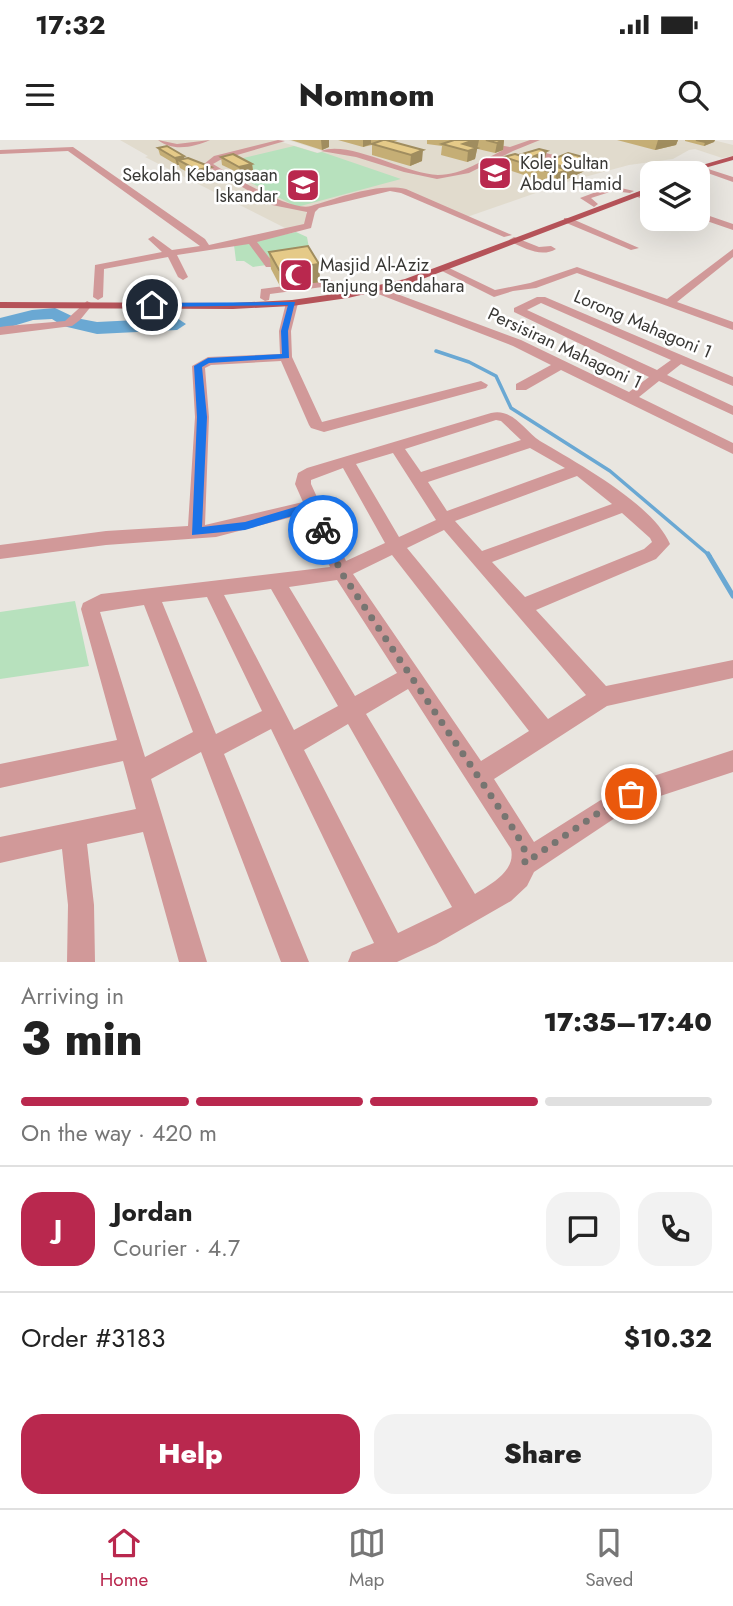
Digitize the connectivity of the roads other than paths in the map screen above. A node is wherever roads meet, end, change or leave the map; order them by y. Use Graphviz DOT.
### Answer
graph roads {
  1 [pos="41,140"];
  2 [pos="161,140"];
  3 [pos="206,140"];
  4 [pos="473,140"];
  5 [pos="537,140"];
  6 [pos="282,141"];
  7 [pos="68,144"];
  8 [pos="39,149"];
  9 [pos="510,149"];
  10 [pos="548,149"];
  11 [pos="325,151"];
  12 [pos="0,152"];
  13 [pos="497,156"];
  14 [pos="513,160"];
  15 [pos="733,160"];
  16 [pos="585,166"];
  17 [pos="710,166"];
  18 [pos="710,167"];
  19 [pos="710,171"];
  20 [pos="733,180"];
  21 [pos="640,189"];
  22 [pos="640,191"];
  23 [pos="634,192"];
  24 [pos="640,195"];
  25 [pos="314,209"];
  26 [pos="710,219"];
  27 [pos="568,220"];
  28 [pos="733,227"];
  29 [pos="511,238"];
  30 [pos="153,239"];
  31 [pos="251,240"];
  32 [pos="206,248"];
  33 [pos="634,248"];
  34 [pos="551,249"];
  35 [pos="733,252"];
  36 [pos="172,255"];
  37 [pos="270,265"];
  38 [pos="441,268"];
  39 [pos="183,277"];
  40 [pos="346,289"];
  41 [pos="377,290"];
  42 [pos="265,291"];
  43 [pos="98,297"];
  44 [pos="0,298"];
  45 [pos="292,303"];
  46 [pos="669,303"];
  47 [pos="87,304"];
  48 [pos="0,305"];
  49 [pos="733,326"];
  50 [pos="0,331"];
  51 [pos="286,357"];
  52 [pos="680,359"];
  53 [pos="562,364"];
  54 [pos="658,376"];
  55 [pos="733,382"];
  56 [pos="481,385"];
  57 [pos="521,387"];
  58 [pos="631,397"];
  59 [pos="733,411"];
  60 [pos="532,442"];
  61 [pos="396,446"];
  62 [pos="733,449"];
  63 [pos="347,461"];
  64 [pos="577,469"];
  65 [pos="418,479"];
  66 [pos="312,506"];
  67 [pos="624,506"];
  68 [pos="445,520"];
  69 [pos="196,532"];
  70 [pos="395,546"];
  71 [pos="0,552"];
  72 [pos="480,559"];
  73 [pos="341,572"];
  74 [pos="276,581"];
  75 [pos="212,589"];
  76 [pos="150,596"];
  77 [pos="522,607"];
  78 [pos="733,669"];
  79 [pos="411,676"];
  80 [pos="602,697"];
  81 [pos="351,710"];
  82 [pos="275,715"];
  83 [pos="545,733"];
  84 [pos="209,743"];
  85 [pos="290,746"];
  86 [pos="130,748"];
  87 [pos="733,761"];
  88 [pos="137,774"];
  89 [pos="0,776"];
  90 [pos="478,776"];
  91 [pos="150,818"];
  92 [pos="72,834"];
  93 [pos="0,850"];
  94 [pos="525,863"];
  95 [pos="470,912"];
  96 [pos="392,950"];
  97 [pos="81,962"];
  98 [pos="193,962"];
  99 [pos="295,962"];
  100 [pos="362,962"];
  1 -- 8 [label="street"];
  2 -- 3 [label="street"];
  4 -- 9 [label="street"];
  5 -- 9 [label="street"];
  6 -- 25 [label="street"];
  7 -- 8 [label="street"];
  7 -- 32 [label="street"];
  8 -- 12 [label="street"];
  9 -- 13 [label="street"];
  10 -- 16 [label="street"];
  11 -- 13 [label="street"];
  13 -- 14 [label="street"];
  15 -- 17 [label="main road"];
  15 -- 18 [label="main road"];
  19 -- 20 [label="street"];
  21 -- 23 [label="main road"];
  22 -- 23 [label="main road"];
  23 -- 24 [label="street"];
  23 -- 27 [label="main road"];
  23 -- 29 [label="main road"];
  25 -- 29 [label="street"];
  25 -- 31 [label="street"];
  26 -- 28 [label="street"];
  27 -- 29 [label="main road"];
  27 -- 33 [label="street"];
  29 -- 34 [label="street"];
  29 -- 38 [label="main road"];
  29 -- 40 [label="main road"];
  30 -- 36 [label="street"];
  31 -- 32 [label="street"];
  31 -- 37 [label="street"];
  32 -- 36 [label="street"];
  35 -- 46 [label="street"];
  36 -- 39 [label="street"];
  36 -- 43 [label="street"];
  38 -- 41 [label="main road"];
  38 -- 46 [label="street"];
  40 -- 42 [label="street"];
  41 -- 45 [label="main road"];
  41 -- 53 [label="street, Persisiran Mahagoni 1"];
  42 -- 43 [label="main road"];
  43 -- 44 [label="main road"];
  45 -- 47 [label="main road"];
  45 -- 51 [label="street"];
  46 -- 49 [label="street"];
  47 -- 48 [label="main road"];
  47 -- 50 [label="street"];
  51 -- 56 [label="street"];
  51 -- 69 [label="street"];
  52 -- 54 [label="street"];
  52 -- 54 [label="street, Lorong Mahagoni 1"];
  52 -- 55 [label="street, Lorong Mahagoni 1"];
  53 -- 57 [label="street"];
  53 -- 58 [label="street, Persisiran Mahagoni 1"];
  54 -- 58 [label="street"];
  54 -- 59 [label="street"];
  58 -- 62 [label="street, Persisiran Mahagoni 1"];
  60 -- 61 [label="street"];
  60 -- 64 [label="street"];
  60 -- 65 [label="street"];
  61 -- 63 [label="street"];
  61 -- 65 [label="street"];
  63 -- 66 [label="street"];
  63 -- 70 [label="street"];
  64 -- 67 [label="street"];
  64 -- 68 [label="street"];
  65 -- 68 [label="street"];
  66 -- 69 [label="street"];
  66 -- 73 [label="street"];
  67 -- 72 [label="street"];
  67 -- 77 [label="street"];
  68 -- 70 [label="street"];
  68 -- 72 [label="street"];
  69 -- 71 [label="street"];
  70 -- 73 [label="street"];
  70 -- 83 [label="street"];
  72 -- 77 [label="street"];
  73 -- 74 [label="street"];
  73 -- 79 [label="street"];
  74 -- 75 [label="street"];
  74 -- 81 [label="street"];
  75 -- 76 [label="street"];
  75 -- 82 [label="street"];
  76 -- 84 [label="street"];
  76 -- 86 [label="street"];
  77 -- 80 [label="street"];
  78 -- 80 [label="street"];
  79 -- 81 [label="street"];
  79 -- 90 [label="street"];
  80 -- 83 [label="street"];
  81 -- 85 [label="street"];
  81 -- 95 [label="street"];
  82 -- 84 [label="street"];
  82 -- 85 [label="street"];
  83 -- 90 [label="street"];
  84 -- 88 [label="street"];
  84 -- 99 [label="street"];
  85 -- 96 [label="street"];
  86 -- 88 [label="street"];
  86 -- 89 [label="street"];
  87 -- 94 [label="street"];
  88 -- 91 [label="street"];
  90 -- 94 [label="street"];
  91 -- 92 [label="street"];
  91 -- 98 [label="street"];
  92 -- 93 [label="street"];
  92 -- 97 [label="street"];
  94 -- 95 [label="street"];
  95 -- 96 [label="street"];
  96 -- 100 [label="street"];
}
